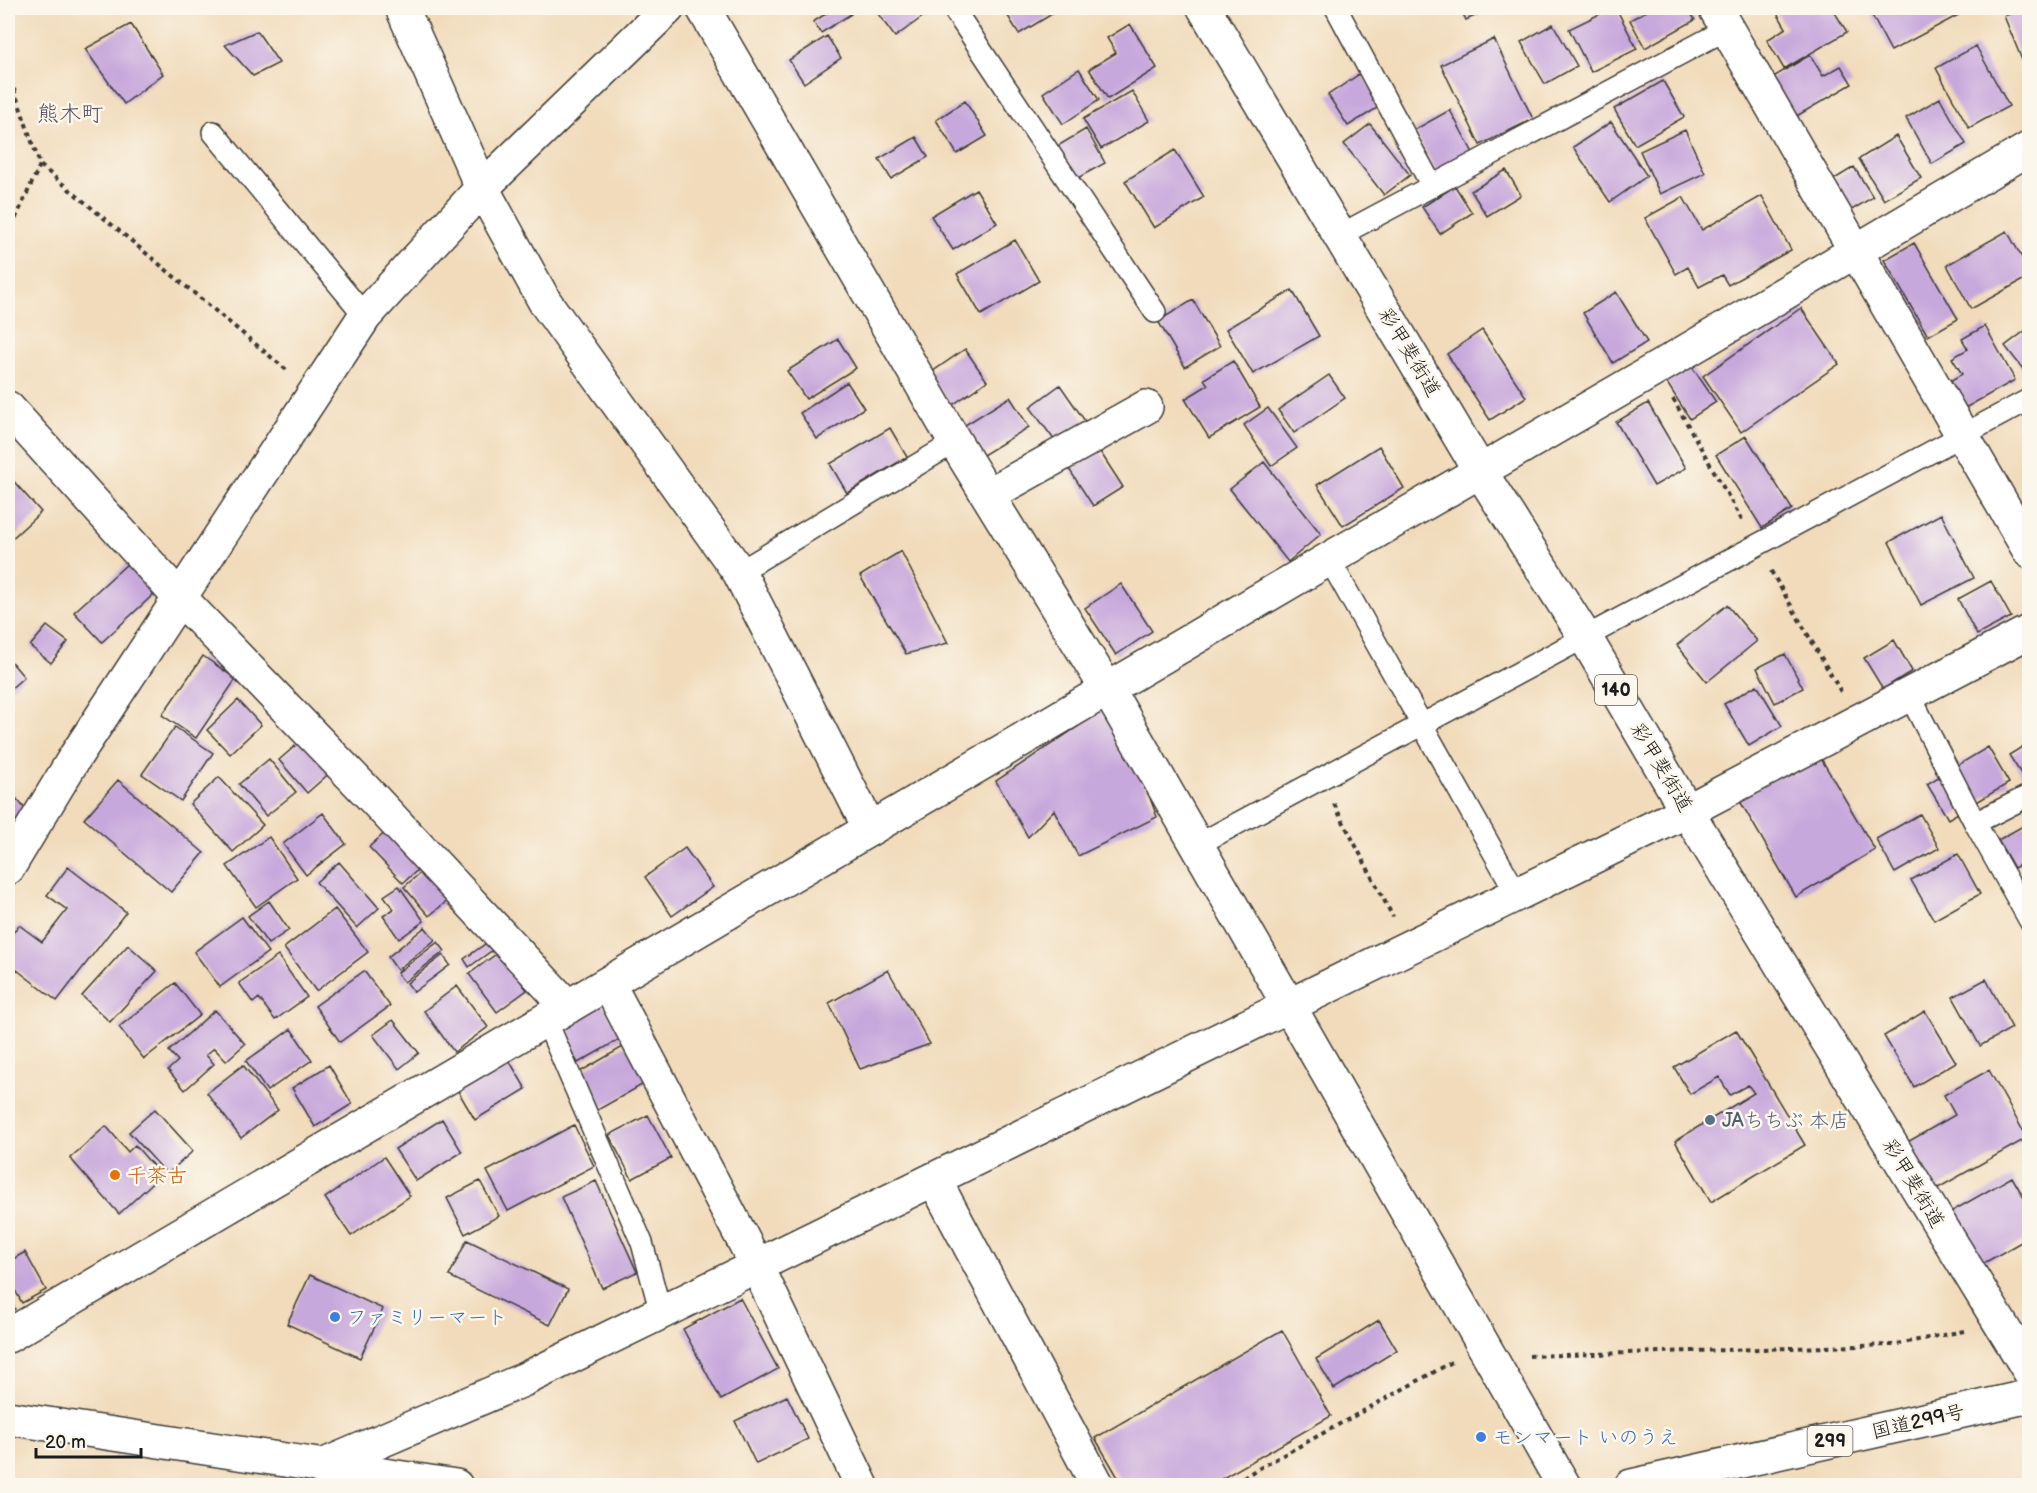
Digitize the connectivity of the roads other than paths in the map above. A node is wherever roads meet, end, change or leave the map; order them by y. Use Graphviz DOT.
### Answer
graph roads {
  1 [pos="402,8"];
  2 [pos="668,8"];
  3 [pos="704,8"];
  4 [pos="953,8"];
  5 [pos="1204,8"];
  6 [pos="1336,8"];
  7 [pos="1721,18"];
  8 [pos="213,132"];
  9 [pos="2027,155"];
  10 [pos="1432,186"];
  11 [pos="482,188"];
  12 [pos="1340,235"];
  13 [pos="1855,252"];
  14 [pos="1155,312"];
  15 [pos="365,316"];
  16 [pos="2030,399"];
  17 [pos="1146,407"];
  18 [pos="8,408"];
  19 [pos="1961,435"];
  20 [pos="955,442"];
  21 [pos="1480,471"];
  22 [pos="988,495"];
  23 [pos="2030,552"];
  24 [pos="1329,560"];
  25 [pos="739,572"];
  26 [pos="180,598"];
  27 [pos="2030,631"];
  28 [pos="1585,637"];
  29 [pos="1108,690"];
  30 [pos="1909,693"];
  31 [pos="1422,724"];
  32 [pos="2030,795"];
  33 [pos="1687,811"];
  34 [pos="1975,823"];
  35 [pos="870,830"];
  36 [pos="1197,845"];
  37 [pos="8,868"];
  38 [pos="1517,894"];
  39 [pos="2030,921"];
  40 [pos="608,984"];
  41 [pos="1289,1005"];
  42 [pos="557,1014"];
  43 [pos="934,1179"];
  44 [pos="757,1266"];
  45 [pos="661,1313"];
  46 [pos="8,1336"];
  47 [pos="2030,1372"];
  48 [pos="2030,1396"];
  49 [pos="8,1418"];
  50 [pos="320,1467"];
  51 [pos="456,1485"];
  52 [pos="862,1485"];
  53 [pos="1098,1485"];
  54 [pos="1564,1485"];
  55 [pos="1631,1485"];
  1 -- 11 [label="main road"];
  2 -- 11 [label="main road"];
  3 -- 20 [label="main road"];
  4 -- 14 [label="lane"];
  5 -- 12 [label="main road, 彩甲斐街道 / 140"];
  6 -- 10 [label="lane"];
  7 -- 10 [label="lane"];
  7 -- 13 [label="main road"];
  8 -- 15 [label="lane"];
  9 -- 13 [label="main road"];
  10 -- 12 [label="lane"];
  11 -- 15 [label="main road"];
  11 -- 25 [label="main road"];
  12 -- 21 [label="main road, 彩甲斐街道 / 140"];
  13 -- 19 [label="main road"];
  13 -- 21 [label="main road"];
  15 -- 26 [label="main road"];
  16 -- 19 [label="lane"];
  17 -- 22 [label="main road"];
  18 -- 26 [label="main road"];
  19 -- 23 [label="main road"];
  19 -- 28 [label="lane"];
  20 -- 22 [label="main road"];
  20 -- 25 [label="lane"];
  21 -- 24 [label="main road"];
  21 -- 28 [label="main road, 彩甲斐街道 / 140"];
  22 -- 29 [label="main road"];
  24 -- 29 [label="main road"];
  24 -- 31 [label="lane"];
  25 -- 35 [label="main road"];
  26 -- 37 [label="main road"];
  26 -- 42 [label="main road"];
  27 -- 30 [label="main road"];
  28 -- 31 [label="lane"];
  28 -- 33 [label="main road, 彩甲斐街道 / 140"];
  29 -- 35 [label="main road"];
  29 -- 36 [label="main road"];
  30 -- 33 [label="main road"];
  30 -- 34 [label="lane"];
  31 -- 36 [label="lane"];
  31 -- 38 [label="lane"];
  32 -- 34 [label="lane"];
  33 -- 38 [label="main road"];
  33 -- 47 [label="main road, 彩甲斐街道 / 140"];
  34 -- 39 [label="lane"];
  35 -- 40 [label="main road"];
  36 -- 41 [label="main road"];
  38 -- 41 [label="main road"];
  40 -- 42 [label="main road"];
  40 -- 44 [label="main road"];
  41 -- 43 [label="main road"];
  41 -- 54 [label="main road"];
  42 -- 45 [label="lane"];
  42 -- 46 [label="main road"];
  43 -- 44 [label="main road"];
  43 -- 53 [label="main road"];
  44 -- 45 [label="main road"];
  44 -- 52 [label="main road"];
  45 -- 50 [label="main road"];
  48 -- 55 [label="main road, 国道299号 / 299"];
  49 -- 50 [label="main road"];
  50 -- 51 [label="main road"];
}
